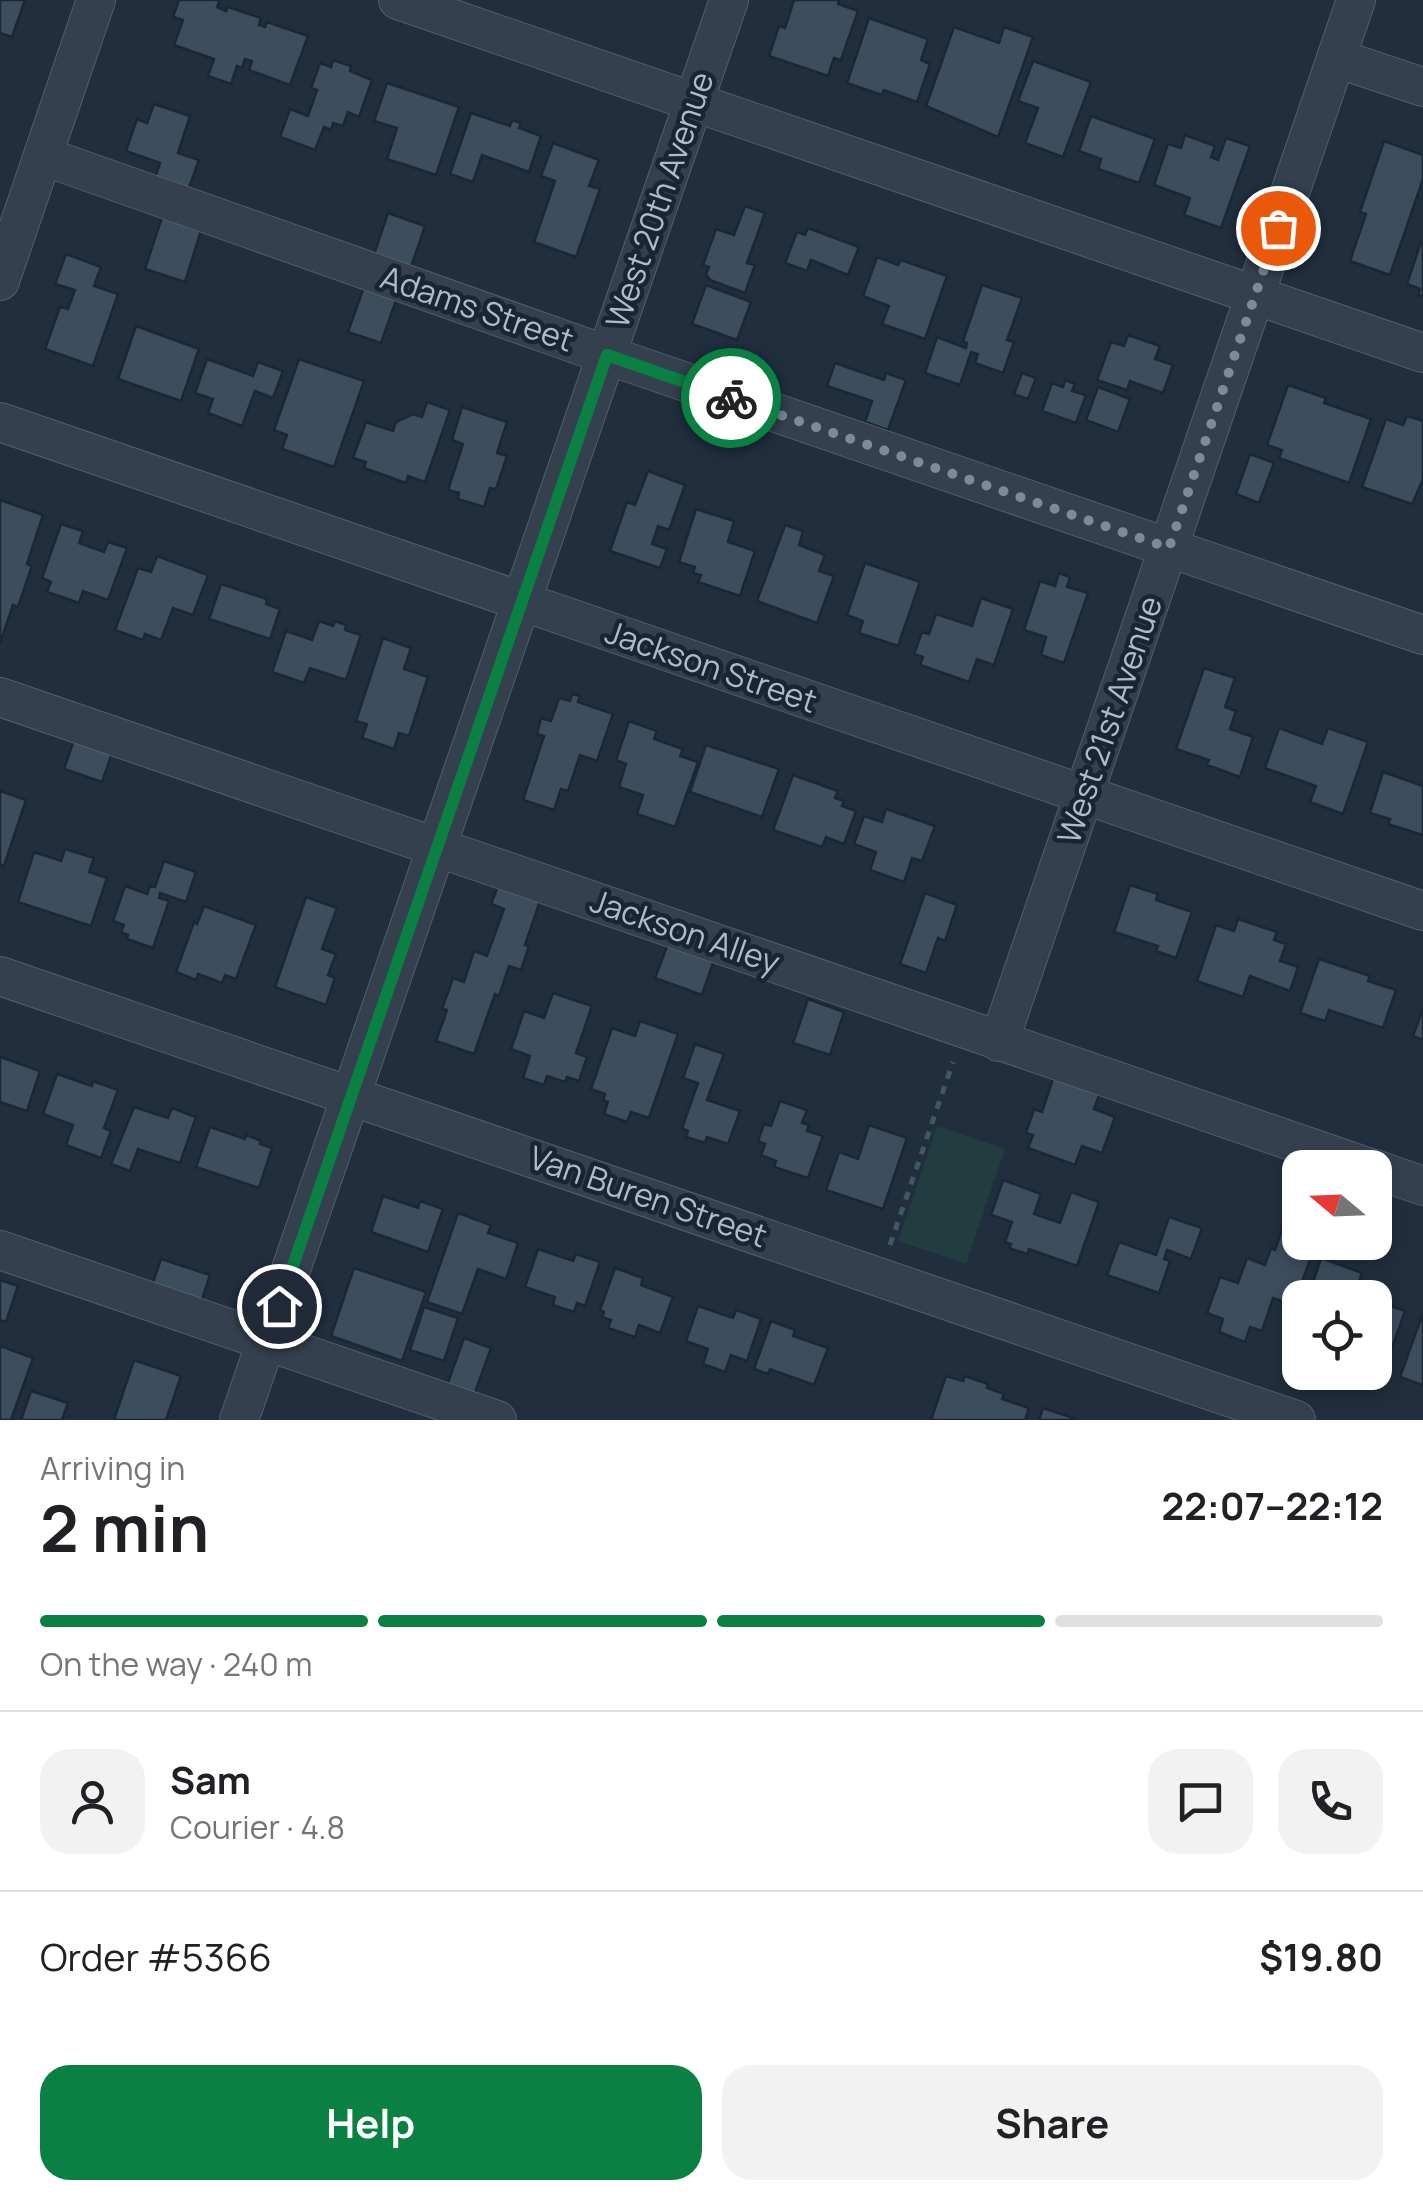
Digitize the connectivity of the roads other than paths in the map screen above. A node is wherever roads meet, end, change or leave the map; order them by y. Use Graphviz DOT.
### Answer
graph roads {
  1 [pos="96,0"];
  2 [pos="398,0"];
  3 [pos="729,0"];
  4 [pos="1356,0"];
  5 [pos="1336,58"];
  6 [pos="1423,87"];
  7 [pos="694,102"];
  8 [pos="42,156"];
  9 [pos="0,281"];
  10 [pos="1254,296"];
  11 [pos="1423,354"];
  12 [pos="607,355"];
  13 [pos="0,422"];
  14 [pos="1169,548"];
  15 [pos="520,601"];
  16 [pos="1423,635"];
  17 [pos="0,697"];
  18 [pos="1084,795"];
  19 [pos="437,846"];
  20 [pos="1423,911"];
  21 [pos="0,976"];
  22 [pos="982,1036"];
  23 [pos="351,1096"];
  24 [pos="1319,1150"];
  25 [pos="1392,1175"];
  26 [pos="1423,1186"];
  27 [pos="0,1250"];
  28 [pos="267,1341"];
  29 [pos="239,1420"];
  30 [pos="497,1420"];
  31 [pos="1296,1420"];
  1 -- 8 [label="street"];
  2 -- 7 [label="street"];
  3 -- 7 [label="street, West 20th Avenue"];
  4 -- 5 [label="street, West 21st Avenue"];
  5 -- 6 [label="street"];
  5 -- 10 [label="street, West 21st Avenue"];
  7 -- 10 [label="street"];
  7 -- 12 [label="street, West 20th Avenue"];
  8 -- 9 [label="street"];
  8 -- 12 [label="street, Adams Street"];
  10 -- 11 [label="street"];
  10 -- 14 [label="street, West 21st Avenue"];
  12 -- 14 [label="street, Adams Street"];
  12 -- 15 [label="street, West 20th Avenue"];
  13 -- 15 [label="street, Jackson Street"];
  14 -- 16 [label="street, Adams Street"];
  14 -- 18 [label="street, West 21st Avenue"];
  15 -- 18 [label="street, Jackson Street"];
  15 -- 19 [label="street, West 20th Avenue"];
  17 -- 19 [label="street, Jackson Alley"];
  18 -- 20 [label="street, Jackson Street"];
  18 -- 22 [label="street, West 21st Avenue"];
  19 -- 22 [label="street, Jackson Alley"];
  19 -- 23 [label="street, West 20th Avenue"];
  21 -- 23 [label="street, Van Buren Street"];
  22 -- 24 [label="street, Jackson Alley"];
  23 -- 28 [label="street, West 20th Avenue"];
  23 -- 31 [label="street, Van Buren Street"];
  25 -- 26 [label="street, Jackson Alley"];
  27 -- 28 [label="street"];
  28 -- 29 [label="street, West 20th Avenue"];
  28 -- 30 [label="street"];
}
